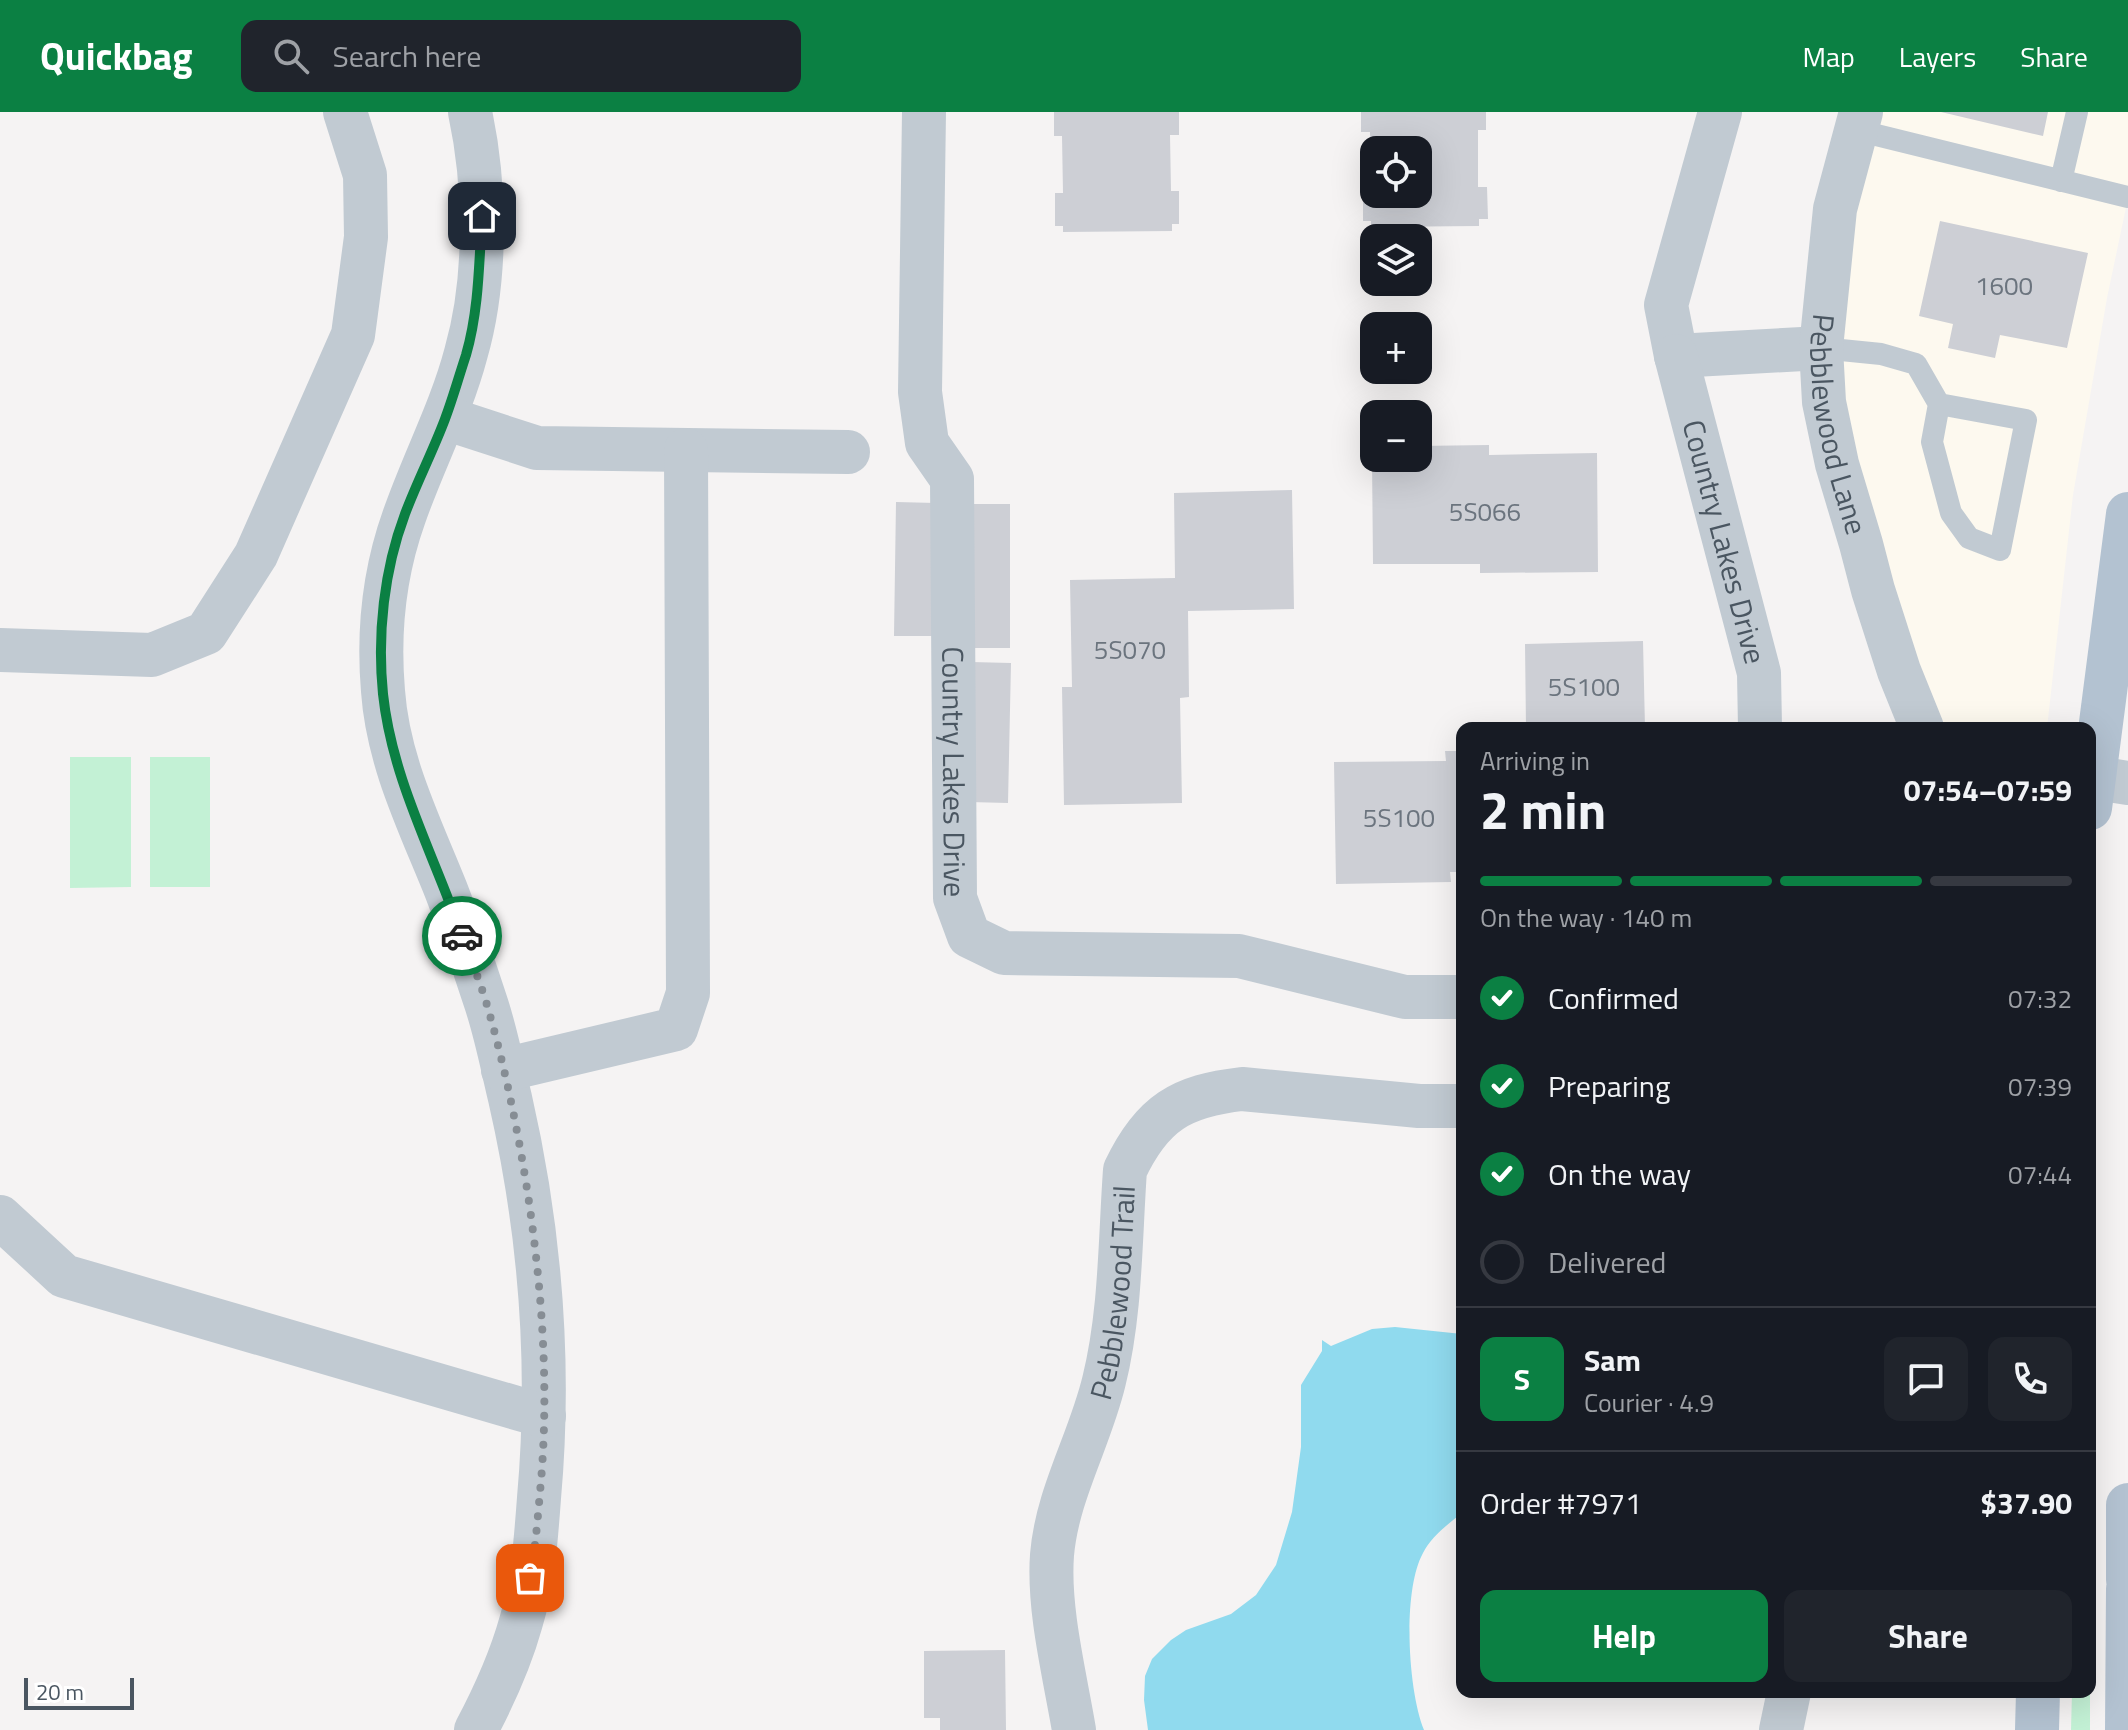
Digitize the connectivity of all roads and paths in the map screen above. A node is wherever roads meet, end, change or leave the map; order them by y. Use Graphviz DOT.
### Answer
graph roads {
  1 [pos="345,112"];
  2 [pos="470,112"];
  3 [pos="924,112"];
  4 [pos="1720,112"];
  5 [pos="2077,112"];
  6 [pos="1859,121"];
  7 [pos="2061,181"];
  8 [pos="2128,197"];
  9 [pos="1821,348"];
  10 [pos="1676,356"];
  11 [pos="1939,404"];
  12 [pos="445,418"];
  13 [pos="686,450"];
  14 [pos="848,452"];
  15 [pos="2128,514"];
  16 [pos="0,650"];
  17 [pos="1760,722"];
  18 [pos="1920,722"];
  19 [pos="2100,786"];
  20 [pos="1456,997"];
  21 [pos="503,1070"];
  22 [pos="1456,1106"];
  23 [pos="0,1217"];
  24 [pos="544,1416"];
  25 [pos="2128,1505"];
  26 [pos="2128,1580"];
  27 [pos="2128,1589"];
  28 [pos="1788,1698"];
  29 [pos="2038,1698"];
  30 [pos="476,1730"];
  31 [pos="1074,1730"];
  32 [pos="1781,1730"];
  33 [pos="2037,1730"];
  34 [pos="2127,1730"];
  1 -- 16 [label="street"];
  2 -- 12 [label="street"];
  3 -- 20 [label="street, Country Lakes Drive"];
  4 -- 10 [label="street, Country Lakes Drive"];
  5 -- 7 [label="lane"];
  6 -- 7 [label="lane"];
  6 -- 9 [label="street, Pebblewood Lane"];
  7 -- 8 [label="lane"];
  9 -- 10 [label="street"];
  9 -- 11 [label="lane"];
  9 -- 18 [label="street, Pebblewood Lane"];
  10 -- 17 [label="street, Country Lakes Drive"];
  11 -- 11 [label="lane"];
  12 -- 13 [label="street"];
  12 -- 21 [label="street"];
  13 -- 14 [label="street"];
  13 -- 21 [label="street"];
  15 -- 19 [label="main road"];
  21 -- 24 [label="street"];
  22 -- 31 [label="street, Pebblewood Trail"];
  23 -- 24 [label="street"];
  24 -- 30 [label="street"];
  25 -- 26 [label="main road"];
  27 -- 34 [label="main road"];
  28 -- 32 [label="street"];
  29 -- 33 [label="main road"];
}
